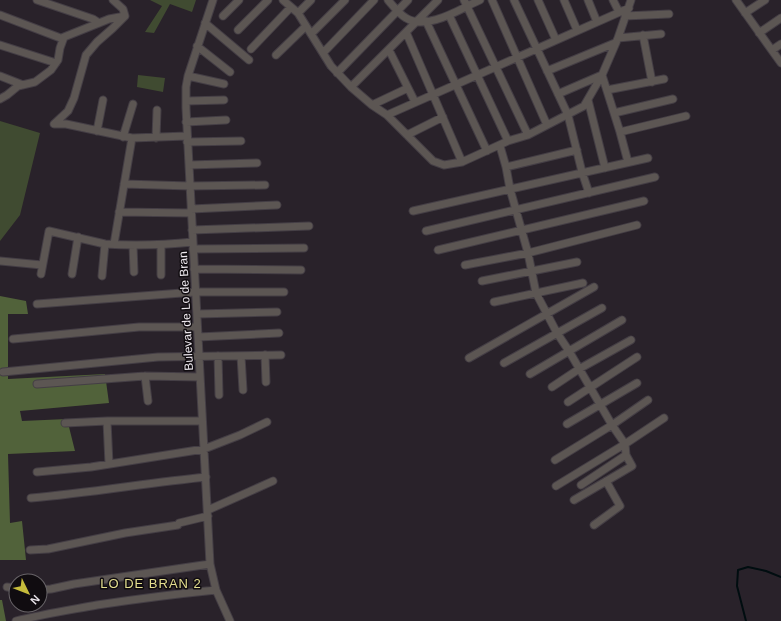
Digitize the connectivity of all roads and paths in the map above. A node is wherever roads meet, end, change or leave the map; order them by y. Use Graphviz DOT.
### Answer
graph roads {
  1 [pos="37,0"];
  2 [pos="113,0"];
  3 [pos="213,0"];
  4 [pos="239,0"];
  5 [pos="268,0"];
  6 [pos="283,0"];
  7 [pos="311,0"];
  8 [pos="345,0"];
  9 [pos="374,0"];
  10 [pos="388,0"];
  11 [pos="408,0"];
  12 [pos="438,0"];
  13 [pos="480,0"];
  14 [pos="492,0"];
  15 [pos="514,0"];
  16 [pos="538,0"];
  17 [pos="564,0"];
  18 [pos="588,0"];
  19 [pos="613,0"];
  20 [pos="631,0"];
  21 [pos="736,0"];
  22 [pos="765,0"];
  23 [pos="465,3"];
  24 [pos="291,7"];
  25 [pos="398,10"];
  26 [pos="298,13"];
  27 [pos="745,13"];
  28 [pos="622,14"];
  29 [pos="669,14"];
  30 [pos="0,15"];
  31 [pos="449,15"];
  32 [pos="125,16"];
  33 [pos="223,16"];
  34 [pos="781,18"];
  35 [pos="426,21"];
  36 [pos="417,22"];
  37 [pos="597,22"];
  38 [pos="99,23"];
  39 [pos="205,23"];
  40 [pos="306,26"];
  41 [pos="238,30"];
  42 [pos="577,30"];
  43 [pos="406,32"];
  44 [pos="759,33"];
  45 [pos="311,34"];
  46 [pos="661,34"];
  47 [pos="643,35"];
  48 [pos="63,39"];
  49 [pos="556,40"];
  50 [pos="617,40"];
  51 [pos="781,44"];
  52 [pos="0,45"];
  53 [pos="197,46"];
  54 [pos="536,48"];
  55 [pos="251,49"];
  56 [pos="389,50"];
  57 [pos="772,50"];
  58 [pos="323,53"];
  59 [pos="276,55"];
  60 [pos="517,57"];
  61 [pos="249,60"];
  62 [pos="56,63"];
  63 [pos="781,63"];
  64 [pos="496,67"];
  65 [pos="547,71"];
  66 [pos="230,72"];
  67 [pos="336,73"];
  68 [pos="477,75"];
  69 [pos="602,75"];
  70 [pos="0,76"];
  71 [pos="188,76"];
  72 [pos="664,79"];
  73 [pos="652,82"];
  74 [pos="224,84"];
  75 [pos="456,84"];
  76 [pos="23,85"];
  77 [pos="351,87"];
  78 [pos="408,88"];
  79 [pos="607,90"];
  80 [pos="433,94"];
  81 [pos="558,94"];
  82 [pos="0,99"];
  83 [pos="672,99"];
  84 [pos="102,100"];
  85 [pos="224,100"];
  86 [pos="588,100"];
  87 [pos="186,101"];
  88 [pos="415,102"];
  89 [pos="132,104"];
  90 [pos="372,105"];
  91 [pos="157,110"];
  92 [pos="614,113"];
  93 [pos="387,114"];
  94 [pos="568,115"];
  95 [pos="686,116"];
  96 [pos="443,117"];
  97 [pos="226,120"];
  98 [pos="186,122"];
  99 [pos="547,125"];
  100 [pos="97,131"];
  101 [pos="620,132"];
  102 [pos="407,135"];
  103 [pos="528,135"];
  104 [pos="124,137"];
  105 [pos="132,138"];
  106 [pos="156,138"];
  107 [pos="187,139"];
  108 [pos="241,141"];
  109 [pos="508,141"];
  110 [pos="500,146"];
  111 [pos="577,150"];
  112 [pos="487,151"];
  113 [pos="648,158"];
  114 [pos="462,162"];
  115 [pos="628,162"];
  116 [pos="257,163"];
  117 [pos="189,165"];
  118 [pos="506,166"];
  119 [pos="605,168"];
  120 [pos="582,172"];
  121 [pos="655,177"];
  122 [pos="124,184"];
  123 [pos="265,185"];
  124 [pos="190,186"];
  125 [pos="510,189"];
  126 [pos="589,193"];
  127 [pos="644,201"];
  128 [pos="277,205"];
  129 [pos="516,210"];
  130 [pos="191,211"];
  131 [pos="413,211"];
  132 [pos="120,212"];
  133 [pos="637,225"];
  134 [pos="309,226"];
  135 [pos="192,230"];
  136 [pos="426,231"];
  137 [pos="521,231"];
  138 [pos="78,237"];
  139 [pos="105,244"];
  140 [pos="114,244"];
  141 [pos="133,245"];
  142 [pos="161,245"];
  143 [pos="193,246"];
  144 [pos="304,248"];
  145 [pos="438,250"];
  146 [pos="528,253"];
  147 [pos="0,261"];
  148 [pos="577,262"];
  149 [pos="42,265"];
  150 [pos="465,265"];
  151 [pos="194,269"];
  152 [pos="301,270"];
  153 [pos="134,272"];
  154 [pos="532,272"];
  155 [pos="41,274"];
  156 [pos="72,274"];
  157 [pos="161,275"];
  158 [pos="102,276"];
  159 [pos="482,281"];
  160 [pos="583,283"];
  161 [pos="594,287"];
  162 [pos="195,292"];
  163 [pos="284,292"];
  164 [pos="536,293"];
  165 [pos="494,302"];
  166 [pos="37,304"];
  167 [pos="602,308"];
  168 [pos="277,312"];
  169 [pos="197,314"];
  170 [pos="547,314"];
  171 [pos="622,320"];
  172 [pos="197,327"];
  173 [pos="279,332"];
  174 [pos="557,333"];
  175 [pos="198,336"];
  176 [pos="13,339"];
  177 [pos="631,340"];
  178 [pos="570,351"];
  179 [pos="265,355"];
  180 [pos="280,355"];
  181 [pos="218,356"];
  182 [pos="240,356"];
  183 [pos="199,357"];
  184 [pos="637,357"];
  185 [pos="469,358"];
  186 [pos="504,363"];
  187 [pos="579,369"];
  188 [pos="3,372"];
  189 [pos="530,374"];
  190 [pos="145,376"];
  191 [pos="200,377"];
  192 [pos="266,382"];
  193 [pos="637,383"];
  194 [pos="37,384"];
  195 [pos="590,386"];
  196 [pos="552,387"];
  197 [pos="243,390"];
  198 [pos="219,395"];
  199 [pos="648,400"];
  200 [pos="148,401"];
  201 [pos="568,402"];
  202 [pos="600,405"];
  203 [pos="664,418"];
  204 [pos="107,421"];
  205 [pos="202,421"];
  206 [pos="267,422"];
  207 [pos="66,423"];
  208 [pos="567,424"];
  209 [pos="612,425"];
  210 [pos="625,444"];
  211 [pos="204,449"];
  212 [pos="626,455"];
  213 [pos="555,460"];
  214 [pos="109,464"];
  215 [pos="37,472"];
  216 [pos="206,477"];
  217 [pos="273,481"];
  218 [pos="606,482"];
  219 [pos="581,485"];
  220 [pos="556,486"];
  221 [pos="30,498"];
  222 [pos="574,500"];
  223 [pos="208,513"];
  224 [pos="594,525"];
  225 [pos="30,550"];
  226 [pos="210,564"];
  227 [pos="48,589"];
  228 [pos="216,590"];
  229 [pos="16,621"];
  230 [pos="230,621"];
  1 -- 38 [label="street"];
  2 -- 32 [label="street"];
  3 -- 39 [label="street, Bulevar de Lo de Bran"];
  4 -- 33 [label="street"];
  5 -- 41 [label="street"];
  6 -- 24 [label="street"];
  7 -- 26 [label="street"];
  8 -- 45 [label="street"];
  9 -- 58 [label="street"];
  10 -- 25 [label="street"];
  11 -- 25 [label="street"];
  12 -- 36 [label="street"];
  13 -- 23 [label="street"];
  14 -- 60 [label="street"];
  15 -- 54 [label="street"];
  16 -- 49 [label="street"];
  17 -- 42 [label="street"];
  18 -- 37 [label="street"];
  19 -- 28 [label="street"];
  20 -- 28 [label="street"];
  21 -- 27 [label="street"];
  22 -- 27 [label="street"];
  23 -- 31 [label="street"];
  23 -- 64 [label="street"];
  24 -- 26 [label="street"];
  24 -- 55 [label="street"];
  25 -- 36 [label="street"];
  25 -- 67 [label="street"];
  26 -- 40 [label="street"];
  27 -- 44 [label="street"];
  28 -- 29 [label="street"];
  28 -- 37 [label="street"];
  28 -- 50 [label="street"];
  30 -- 48 [label="street"];
  31 -- 35 [label="street"];
  31 -- 68 [label="street"];
  32 -- 38 [label="street"];
  32 -- 100 [label="street"];
  34 -- 44 [label="street"];
  35 -- 36 [label="street"];
  35 -- 75 [label="street"];
  36 -- 43 [label="street"];
  37 -- 42 [label="street"];
  38 -- 48 [label="street"];
  39 -- 53 [label="street, Bulevar de Lo de Bran"];
  39 -- 61 [label="street"];
  40 -- 45 [label="street"];
  40 -- 59 [label="street"];
  42 -- 49 [label="street"];
  43 -- 56 [label="street"];
  43 -- 80 [label="street"];
  44 -- 57 [label="street"];
  45 -- 58 [label="street"];
  46 -- 47 [label="street"];
  47 -- 50 [label="street"];
  47 -- 73 [label="street"];
  48 -- 62 [label="street"];
  49 -- 54 [label="street"];
  50 -- 65 [label="street"];
  50 -- 69 [label="street"];
  51 -- 57 [label="street"];
  52 -- 62 [label="street"];
  53 -- 66 [label="street"];
  53 -- 71 [label="street, Bulevar de Lo de Bran"];
  54 -- 60 [label="street"];
  54 -- 65 [label="street"];
  56 -- 77 [label="street"];
  56 -- 78 [label="street"];
  57 -- 63 [label="street"];
  58 -- 67 [label="street"];
  60 -- 64 [label="street"];
  60 -- 99 [label="street"];
  62 -- 76 [label="street"];
  64 -- 68 [label="street"];
  64 -- 103 [label="street"];
  65 -- 81 [label="street"];
  67 -- 77 [label="street"];
  68 -- 75 [label="street"];
  68 -- 109 [label="street"];
  69 -- 79 [label="street"];
  69 -- 81 [label="street"];
  69 -- 86 [label="street"];
  70 -- 76 [label="street"];
  71 -- 74 [label="street"];
  71 -- 87 [label="street, Bulevar de Lo de Bran"];
  72 -- 73 [label="street"];
  73 -- 79 [label="street"];
  75 -- 80 [label="street"];
  75 -- 112 [label="street"];
  76 -- 82 [label="street"];
  77 -- 90 [label="street"];
  78 -- 88 [label="street"];
  78 -- 90 [label="street"];
  79 -- 92 [label="street"];
  80 -- 88 [label="street"];
  80 -- 96 [label="street"];
  81 -- 94 [label="street"];
  83 -- 92 [label="street"];
  84 -- 100 [label="street"];
  85 -- 87 [label="street"];
  86 -- 94 [label="street"];
  86 -- 119 [label="street"];
  87 -- 98 [label="street, Bulevar de Lo de Bran"];
  88 -- 93 [label="street"];
  89 -- 104 [label="street"];
  90 -- 93 [label="street"];
  91 -- 106 [label="street"];
  92 -- 101 [label="street"];
  93 -- 102 [label="street"];
  94 -- 99 [label="street"];
  94 -- 111 [label="street"];
  95 -- 101 [label="street"];
  96 -- 102 [label="street"];
  96 -- 114 [label="street"];
  97 -- 98 [label="street"];
  98 -- 107 [label="street, Bulevar de Lo de Bran"];
  99 -- 103 [label="street"];
  100 -- 104 [label="street"];
  101 -- 115 [label="street"];
  102 -- 114 [label="street"];
  103 -- 109 [label="street"];
  104 -- 105 [label="street"];
  105 -- 106 [label="street"];
  105 -- 122 [label="street"];
  106 -- 107 [label="street"];
  107 -- 108 [label="street"];
  107 -- 117 [label="street, Bulevar de Lo de Bran"];
  109 -- 110 [label="street"];
  110 -- 112 [label="street"];
  110 -- 118 [label="street"];
  111 -- 118 [label="street"];
  111 -- 120 [label="street"];
  112 -- 114 [label="street"];
  113 -- 115 [label="street"];
  115 -- 119 [label="street"];
  116 -- 117 [label="street"];
  117 -- 124 [label="street, Bulevar de Lo de Bran"];
  118 -- 125 [label="street"];
  119 -- 120 [label="street"];
  120 -- 125 [label="street"];
  120 -- 126 [label="street"];
  121 -- 126 [label="street"];
  122 -- 124 [label="street"];
  122 -- 132 [label="street"];
  123 -- 124 [label="street"];
  124 -- 130 [label="street, Bulevar de Lo de Bran"];
  125 -- 129 [label="street"];
  125 -- 131 [label="street"];
  126 -- 129 [label="street"];
  127 -- 137 [label="street"];
  128 -- 130 [label="street"];
  129 -- 136 [label="street"];
  129 -- 137 [label="street"];
  130 -- 132 [label="street"];
  130 -- 135 [label="street, Bulevar de Lo de Bran"];
  132 -- 140 [label="street"];
  133 -- 146 [label="street"];
  134 -- 135 [label="street"];
  135 -- 143 [label="street, Bulevar de Lo de Bran"];
  137 -- 145 [label="street"];
  137 -- 146 [label="street"];
  138 -- 139 [label="street"];
  138 -- 149 [label="street"];
  138 -- 156 [label="street"];
  139 -- 140 [label="street"];
  139 -- 158 [label="street"];
  140 -- 141 [label="street"];
  141 -- 142 [label="street"];
  141 -- 153 [label="street"];
  142 -- 143 [label="street"];
  142 -- 157 [label="street"];
  143 -- 144 [label="street"];
  143 -- 151 [label="street, Bulevar de Lo de Bran"];
  146 -- 150 [label="street"];
  146 -- 154 [label="street"];
  147 -- 149 [label="street"];
  148 -- 154 [label="street"];
  149 -- 155 [label="street"];
  151 -- 152 [label="street"];
  151 -- 162 [label="street, Bulevar de Lo de Bran"];
  154 -- 159 [label="street"];
  154 -- 164 [label="street"];
  160 -- 164 [label="street"];
  161 -- 170 [label="street"];
  162 -- 163 [label="street"];
  162 -- 166 [label="street"];
  162 -- 169 [label="street, Bulevar de Lo de Bran"];
  164 -- 165 [label="street"];
  164 -- 170 [label="street"];
  167 -- 174 [label="street"];
  168 -- 169 [label="street"];
  169 -- 172 [label="street, Bulevar de Lo de Bran"];
  170 -- 174 [label="street"];
  170 -- 185 [label="street"];
  171 -- 178 [label="street"];
  172 -- 175 [label="street, Bulevar de Lo de Bran"];
  172 -- 176 [label="street"];
  173 -- 175 [label="street"];
  174 -- 178 [label="street"];
  174 -- 186 [label="street"];
  175 -- 183 [label="street, Bulevar de Lo de Bran"];
  177 -- 187 [label="street"];
  178 -- 187 [label="street"];
  178 -- 189 [label="street"];
  179 -- 180 [label="street"];
  179 -- 182 [label="street"];
  179 -- 192 [label="street"];
  181 -- 182 [label="street"];
  181 -- 183 [label="street"];
  181 -- 198 [label="street"];
  182 -- 197 [label="street"];
  183 -- 188 [label="street"];
  183 -- 191 [label="street, Bulevar de Lo de Bran"];
  184 -- 195 [label="street"];
  187 -- 195 [label="street"];
  187 -- 196 [label="street"];
  190 -- 191 [label="street"];
  190 -- 194 [label="street"];
  190 -- 200 [label="street"];
  191 -- 205 [label="street, Bulevar de Lo de Bran"];
  193 -- 202 [label="street"];
  195 -- 201 [label="street"];
  195 -- 202 [label="street"];
  199 -- 209 [label="street"];
  202 -- 208 [label="street"];
  202 -- 209 [label="street"];
  203 -- 210 [label="street"];
  204 -- 205 [label="street"];
  204 -- 207 [label="street"];
  204 -- 214 [label="street"];
  205 -- 211 [label="street, Bulevar de Lo de Bran"];
  206 -- 211 [label="street"];
  209 -- 210 [label="street"];
  209 -- 213 [label="street"];
  210 -- 212 [label="street"];
  210 -- 220 [label="street"];
  211 -- 214 [label="street"];
  211 -- 216 [label="street, Bulevar de Lo de Bran"];
  212 -- 218 [label="street"];
  212 -- 219 [label="street"];
  214 -- 215 [label="street"];
  216 -- 221 [label="street"];
  216 -- 223 [label="street, Bulevar de Lo de Bran"];
  217 -- 223 [label="street"];
  218 -- 222 [label="street"];
  218 -- 224 [label="street"];
  223 -- 225 [label="street"];
  223 -- 226 [label="street, Bulevar de Lo de Bran"];
  226 -- 227 [label="street"];
  226 -- 228 [label="street, Bulevar de Lo de Bran"];
  228 -- 229 [label="street"];
  228 -- 230 [label="street, Bulevar de Lo de Bran"];
}
